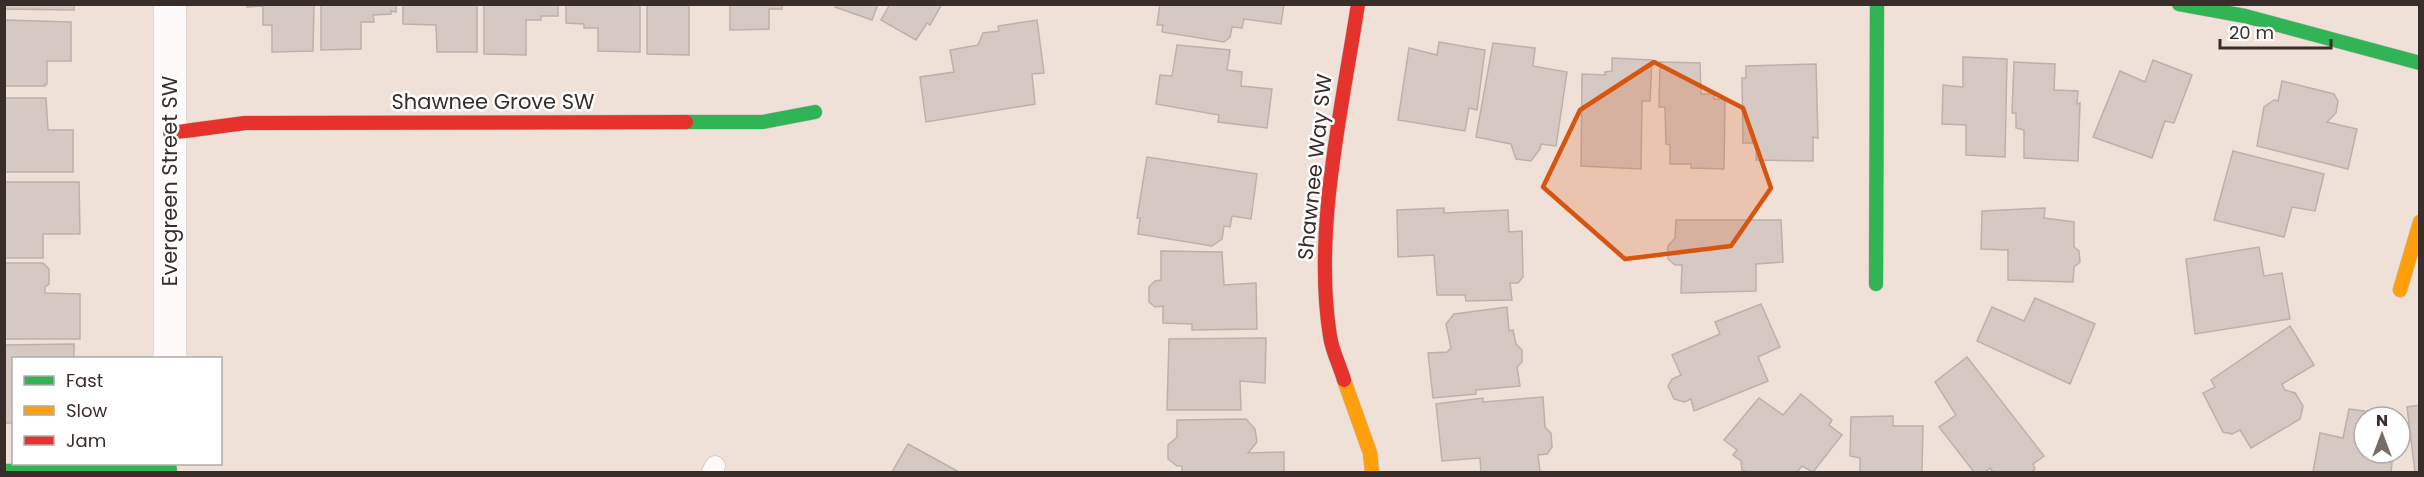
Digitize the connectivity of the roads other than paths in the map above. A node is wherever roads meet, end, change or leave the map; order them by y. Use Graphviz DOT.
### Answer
graph roads {
  1 [pos="170,4"];
  2 [pos="1358,4"];
  3 [pos="1877,4"];
  4 [pos="2178,4"];
  5 [pos="2420,63"];
  6 [pos="815,112"];
  7 [pos="170,133"];
  8 [pos="2420,222"];
  9 [pos="1876,284"];
  10 [pos="2400,290"];
  11 [pos="170,357"];
  12 [pos="170,468"];
  13 [pos="4,471"];
  14 [pos="1372,472"];
  1 -- 7 [label="street, Evergreen Street SW"];
  2 -- 14 [label="street, Shawnee Way SW"];
  3 -- 9 [label="street"];
  4 -- 5 [label="street"];
  6 -- 7 [label="street, Shawnee Grove SW"];
  7 -- 11 [label="street, Evergreen Street SW"];
  8 -- 10 [label="street"];
  12 -- 13 [label="street"];
}
